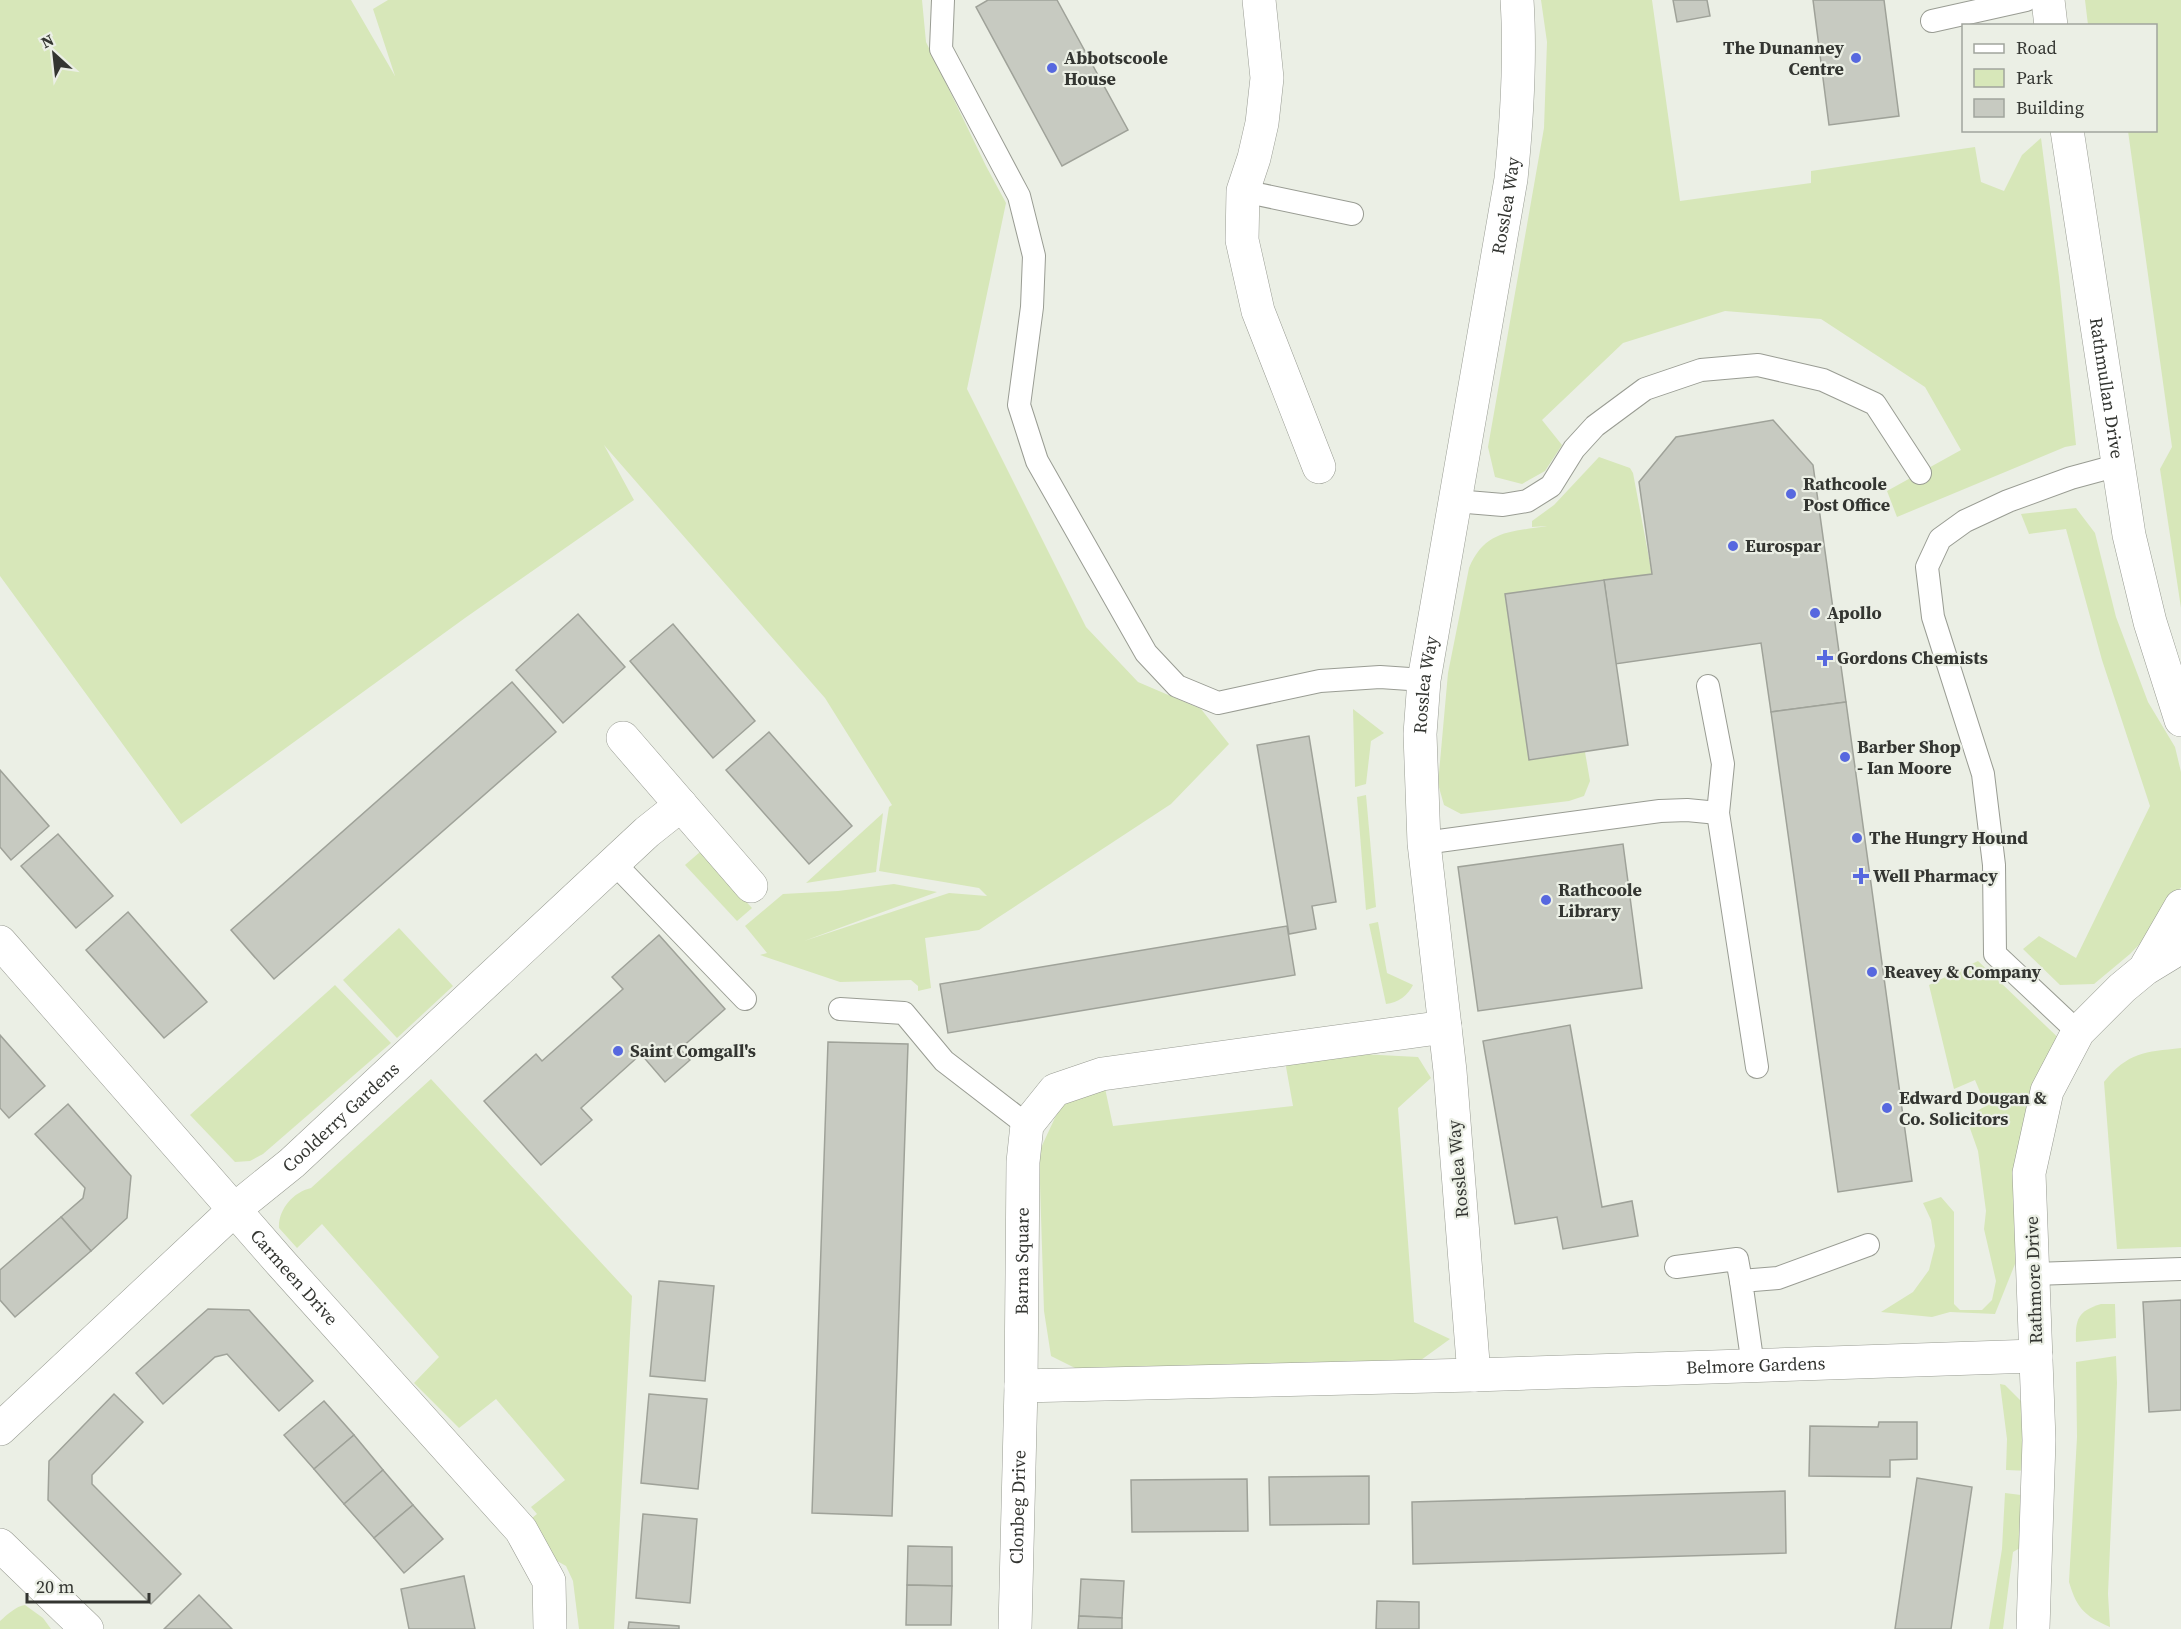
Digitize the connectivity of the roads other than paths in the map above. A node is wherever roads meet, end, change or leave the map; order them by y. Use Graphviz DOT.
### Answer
graph roads {
  1 [pos="943,0"];
  2 [pos="1259,0"];
  3 [pos="1517,0"];
  4 [pos="2026,0"];
  5 [pos="2048,0"];
  6 [pos="1932,21"];
  7 [pos="2051,24"];
  8 [pos="2067,132"];
  9 [pos="1243,191"];
  10 [pos="1352,214"];
  11 [pos="2119,465"];
  12 [pos="1319,467"];
  13 [pos="1920,473"];
  14 [pos="1455,501"];
  15 [pos="2157,643"];
  16 [pos="2181,677"];
  17 [pos="1424,680"];
  18 [pos="1708,686"];
  19 [pos="2181,720"];
  20 [pos="623,738"];
  21 [pos="681,805"];
  22 [pos="1718,813"];
  23 [pos="1424,843"];
  24 [pos="615,863"];
  25 [pos="750,886"];
  26 [pos="2181,906"];
  27 [pos="0,942"];
  28 [pos="2181,947"];
  29 [pos="2145,969"];
  30 [pos="745,999"];
  31 [pos="840,1009"];
  32 [pos="1445,1027"];
  33 [pos="2078,1032"];
  34 [pos="1756,1067"];
  35 [pos="1027,1125"];
  36 [pos="235,1209"];
  37 [pos="1868,1245"];
  38 [pos="1676,1267"];
  39 [pos="2181,1269"];
  40 [pos="2034,1274"];
  41 [pos="1741,1281"];
  42 [pos="2036,1356"];
  43 [pos="1753,1366"];
  44 [pos="1474,1375"];
  45 [pos="1021,1386"];
  46 [pos="0,1429"];
  47 [pos="7,1565"];
  48 [pos="87,1629"];
  49 [pos="550,1629"];
  50 [pos="1015,1629"];
  51 [pos="2033,1629"];
  1 -- 17 [label="lane"];
  2 -- 9 [label="street"];
  3 -- 14 [label="street, Rosslea Way"];
  4 -- 6 [label="lane"];
  5 -- 7 [label="street"];
  8 -- 11 [label="street, Rathmullan Drive"];
  9 -- 10 [label="lane"];
  9 -- 12 [label="street"];
  11 -- 15 [label="street, Rathmullan Drive"];
  11 -- 33 [label="lane"];
  13 -- 14 [label="lane"];
  14 -- 17 [label="street, Rosslea Way"];
  15 -- 16 [label="street, Rathmullan Drive"];
  15 -- 19 [label="street, Rathmullan Drive"];
  17 -- 23 [label="street, Rosslea Way"];
  18 -- 22 [label="lane"];
  20 -- 21 [label="street"];
  21 -- 24 [label="street, Coolderry Gardens"];
  21 -- 25 [label="street"];
  22 -- 23 [label="lane"];
  22 -- 34 [label="lane"];
  23 -- 32 [label="street, Rosslea Way"];
  24 -- 30 [label="lane"];
  24 -- 36 [label="street, Coolderry Gardens"];
  26 -- 29 [label="street, Rathmore Drive"];
  27 -- 36 [label="street, Carmeen Drive"];
  28 -- 29 [label="street, Rathmore Drive"];
  29 -- 33 [label="street, Rathmore Drive"];
  31 -- 35 [label="lane"];
  32 -- 35 [label="street"];
  32 -- 44 [label="street, Rosslea Way"];
  33 -- 40 [label="street, Rathmore Drive"];
  35 -- 45 [label="street, Barna Square"];
  36 -- 46 [label="street, Coolderry Gardens"];
  36 -- 49 [label="street, Carmeen Drive"];
  37 -- 41 [label="lane"];
  38 -- 41 [label="lane"];
  39 -- 40 [label="lane"];
  40 -- 42 [label="street, Rathmore Drive"];
  41 -- 43 [label="lane"];
  42 -- 43 [label="street, Belmore Gardens"];
  42 -- 51 [label="street, Rathmore Drive"];
  43 -- 44 [label="street, Belmore Gardens"];
  44 -- 45 [label="street"];
  45 -- 50 [label="street, Clonbeg Drive"];
  47 -- 48 [label="street"];
}
